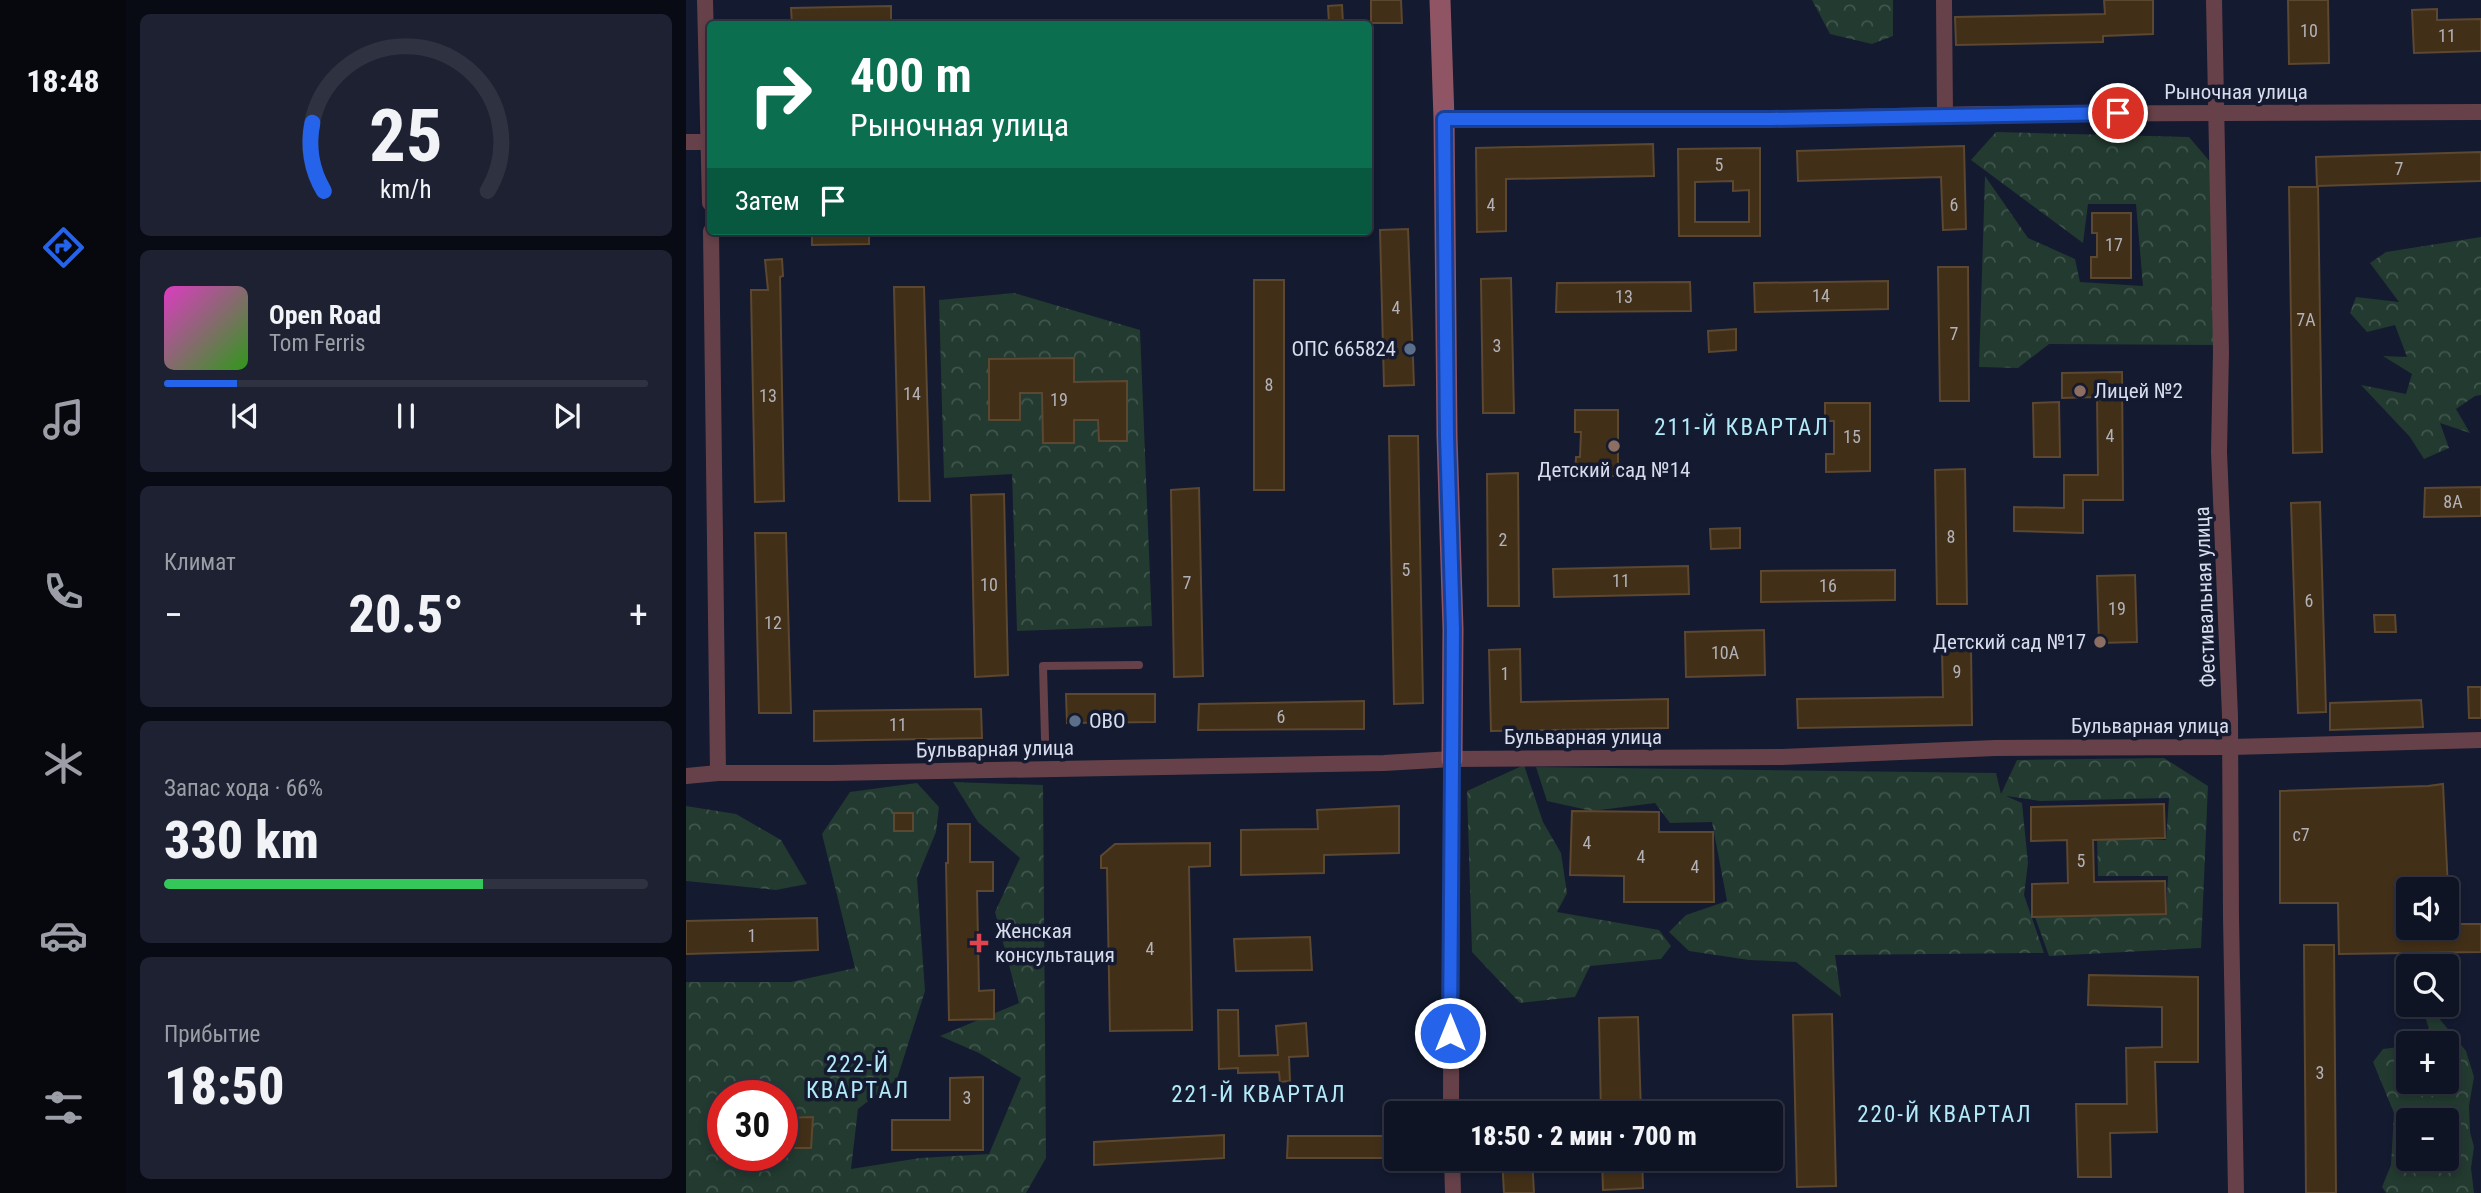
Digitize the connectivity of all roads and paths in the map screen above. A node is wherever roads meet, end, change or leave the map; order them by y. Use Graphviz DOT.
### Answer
graph roads {
  1 [pos="705,0"];
  2 [pos="1440,0"];
  3 [pos="1944,0"];
  4 [pos="2214,0"];
  5 [pos="707,71"];
  6 [pos="2481,112"];
  7 [pos="2217,114"];
  8 [pos="1945,115"];
  9 [pos="1444,119"];
  10 [pos="686,142"];
  11 [pos="707,142"];
  12 [pos="711,235"];
  13 [pos="1139,665"];
  14 [pos="1045,740"];
  15 [pos="2481,740"];
  16 [pos="2231,747"];
  17 [pos="1452,759"];
  18 [pos="719,773"];
  19 [pos="686,776"];
  20 [pos="1451,1101"];
  21 [pos="1452,1171"];
  22 [pos="1453,1193"];
  23 [pos="2236,1193"];
  1 -- 5 [label="street"];
  2 -- 9 [label="street"];
  3 -- 8 [label="street"];
  4 -- 7 [label="street, Фестивальная улица"];
  6 -- 7 [label="street, Рыночная улица"];
  7 -- 8 [label="street, Рыночная улица"];
  7 -- 16 [label="street, Фестивальная улица"];
  8 -- 9 [label="street, Рыночная улица"];
  9 -- 17 [label="street"];
  10 -- 11 [label="street"];
  12 -- 18 [label="street"];
  13 -- 14 [label="lane"];
  15 -- 16 [label="street, Бульварная улица"];
  16 -- 17 [label="street, Бульварная улица"];
  16 -- 23 [label="street, Фестивальная улица"];
  17 -- 18 [label="street, Бульварная улица"];
  17 -- 20 [label="street"];
  18 -- 19 [label="street, Бульварная улица"];
  21 -- 22 [label="street"];
}
